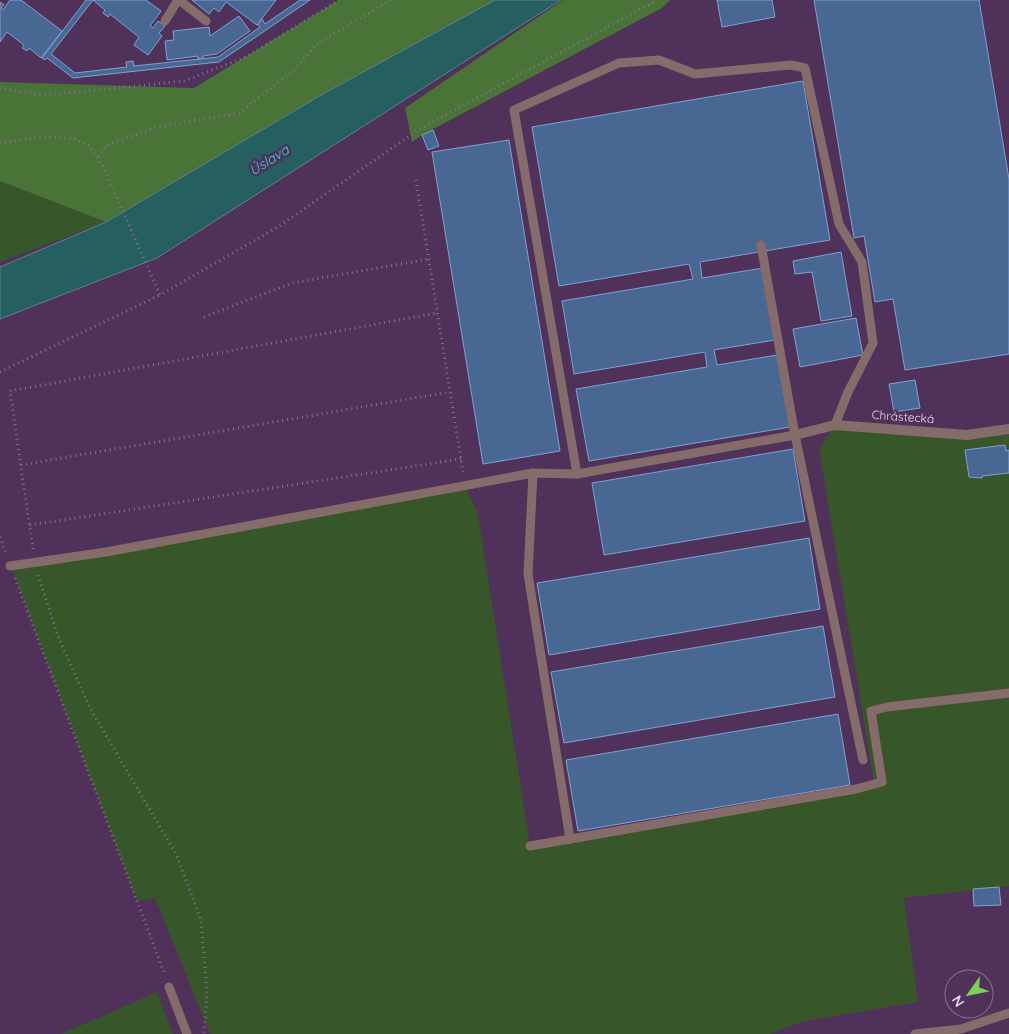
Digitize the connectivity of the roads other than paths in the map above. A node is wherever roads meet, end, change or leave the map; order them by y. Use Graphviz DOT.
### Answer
graph roads {
  1 [pos="179,0"];
  2 [pos="165,20"];
  3 [pos="206,21"];
  4 [pos="761,245"];
  5 [pos="835,425"];
  6 [pos="1009,429"];
  7 [pos="795,435"];
  8 [pos="533,473"];
  9 [pos="577,474"];
  10 [pos="10,566"];
  11 [pos="1009,694"];
  12 [pos="863,760"];
  13 [pos="570,839"];
  14 [pos="530,846"];
  15 [pos="169,987"];
  16 [pos="1009,1013"];
  17 [pos="187,1034"];
  18 [pos="915,1034"];
  1 -- 2 [label="lane"];
  1 -- 3 [label="lane"];
  4 -- 7 [label="lane"];
  5 -- 6 [label="street, Chrástecká"];
  5 -- 7 [label="street, Chrástecká"];
  5 -- 9 [label="lane"];
  7 -- 9 [label="lane"];
  7 -- 12 [label="lane"];
  8 -- 9 [label="lane"];
  8 -- 10 [label="lane"];
  8 -- 13 [label="lane"];
  11 -- 13 [label="lane"];
  13 -- 14 [label="lane"];
  15 -- 17 [label="lane"];
  16 -- 18 [label="lane"];
}
